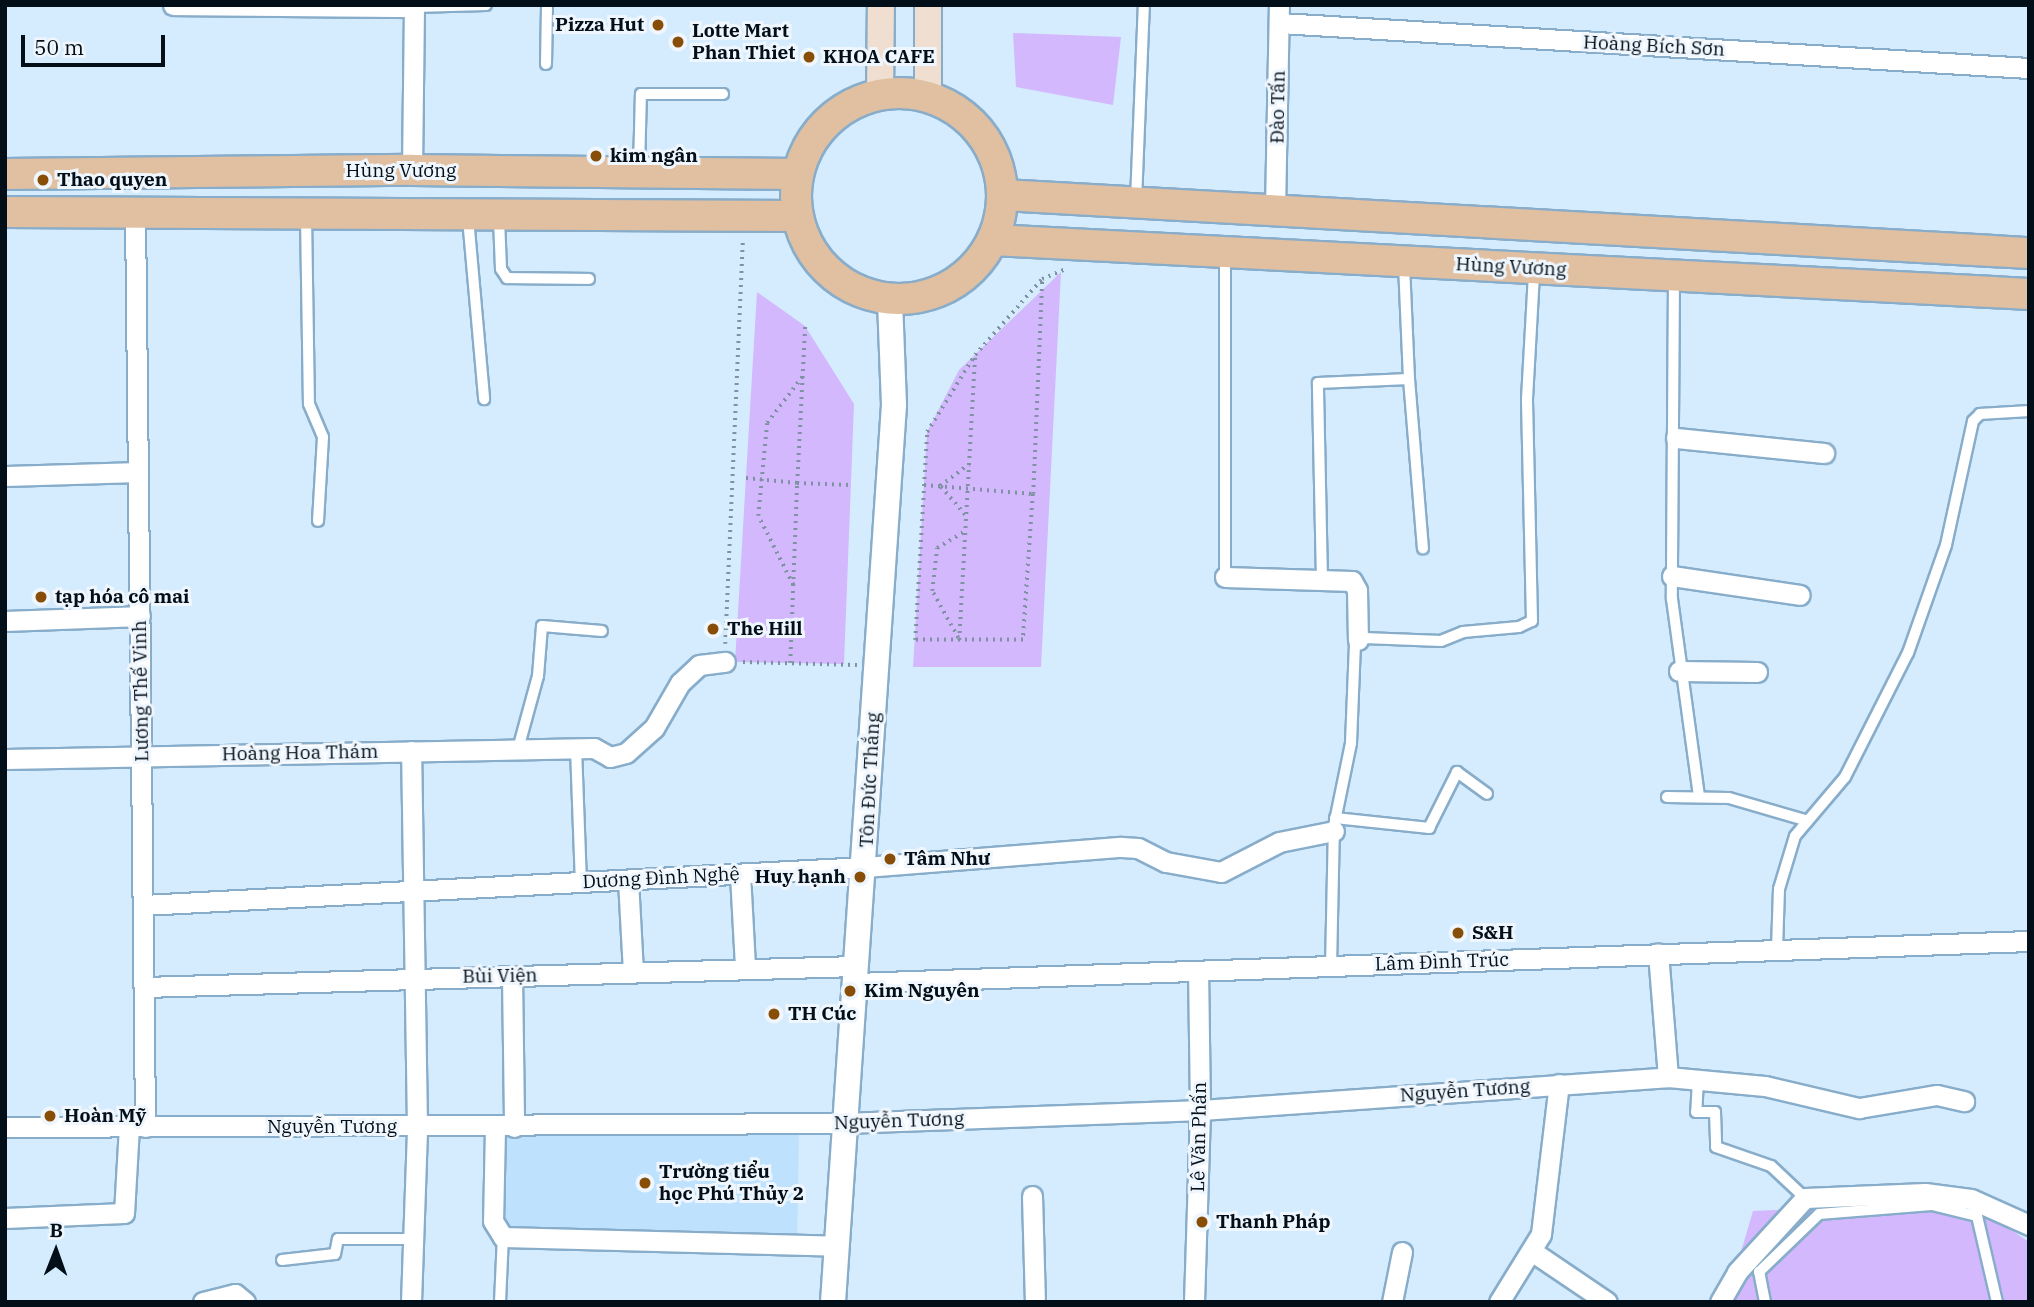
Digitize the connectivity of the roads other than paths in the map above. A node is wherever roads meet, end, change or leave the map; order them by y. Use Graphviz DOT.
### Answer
graph roads {
  1 [pos="173,5"];
  2 [pos="486,5"];
  3 [pos="547,5"];
  4 [pos="881,5"];
  5 [pos="928,5"];
  6 [pos="1144,5"];
  7 [pos="414,6"];
  8 [pos="1279,14"];
  9 [pos="546,64"];
  10 [pos="2029,68"];
  11 [pos="723,94"];
  12 [pos="880,94"];
  13 [pos="928,97"];
  14 [pos="412,170"];
  15 [pos="639,172"];
  16 [pos="5,174"];
  17 [pos="797,174"];
  18 [pos="1003,195"];
  19 [pos="1136,202"];
  20 [pos="1275,209"];
  21 [pos="5,212"];
  22 [pos="135,212"];
  23 [pos="306,213"];
  24 [pos="468,214"];
  25 [pos="499,215"];
  26 [pos="796,216"];
  27 [pos="1675,232"];
  28 [pos="993,240"];
  29 [pos="1225,252"];
  30 [pos="2029,253"];
  31 [pos="1404,262"];
  32 [pos="1534,268"];
  33 [pos="1674,275"];
  34 [pos="589,279"];
  35 [pos="2029,294"];
  36 [pos="890,300"];
  37 [pos="1409,379"];
  38 [pos="484,400"];
  39 [pos="2029,411"];
  40 [pos="1676,438"];
  41 [pos="1824,453"];
  42 [pos="138,472"];
  43 [pos="5,476"];
  44 [pos="318,521"];
  45 [pos="1423,548"];
  46 [pos="1672,576"];
  47 [pos="1225,577"];
  48 [pos="1322,580"];
  49 [pos="1800,595"];
  50 [pos="140,616"];
  51 [pos="5,621"];
  52 [pos="602,631"];
  53 [pos="1358,640"];
  54 [pos="725,662"];
  55 [pos="1679,671"];
  56 [pos="1756,672"];
  57 [pos="585,748"];
  58 [pos="518,749"];
  59 [pos="411,751"];
  60 [pos="141,756"];
  61 [pos="5,759"];
  62 [pos="1487,794"];
  63 [pos="1667,797"];
  64 [pos="1699,797"];
  65 [pos="1808,821"];
  66 [pos="1335,824"];
  67 [pos="865,867"];
  68 [pos="740,874"];
  69 [pos="628,880"];
  70 [pos="580,883"];
  71 [pos="415,893"];
  72 [pos="143,905"];
  73 [pos="2029,941"];
  74 [pos="1777,949"];
  75 [pos="1658,953"];
  76 [pos="746,967"];
  77 [pos="1331,967"];
  78 [pos="633,972"];
  79 [pos="1198,973"];
  80 [pos="857,975"];
  81 [pos="512,976"];
  82 [pos="415,978"];
  83 [pos="144,987"];
  84 [pos="1668,1077"];
  85 [pos="1698,1078"];
  86 [pos="1559,1084"];
  87 [pos="1965,1101"];
  88 [pos="1200,1110"];
  89 [pos="846,1123"];
  90 [pos="5,1127"];
  91 [pos="137,1127"];
  92 [pos="417,1127"];
  93 [pos="504,1128"];
  94 [pos="1032,1196"];
  95 [pos="1805,1198"];
  96 [pos="5,1218"];
  97 [pos="2029,1225"];
  98 [pos="503,1237"];
  99 [pos="412,1238"];
  100 [pos="837,1246"];
  101 [pos="1402,1252"];
  102 [pos="1533,1252"];
  103 [pos="282,1260"];
  104 [pos="204,1302"];
  105 [pos="245,1302"];
  106 [pos="411,1302"];
  107 [pos="500,1302"];
  108 [pos="833,1302"];
  109 [pos="1035,1302"];
  110 [pos="1194,1302"];
  111 [pos="1392,1302"];
  112 [pos="1499,1302"];
  113 [pos="1607,1302"];
  114 [pos="1720,1302"];
  115 [pos="1765,1302"];
  116 [pos="1997,1302"];
  1 -- 7 [label="street"];
  2 -- 7 [label="lane"];
  3 -- 9 [label="lane"];
  4 -- 12 [label="main road"];
  5 -- 13 [label="main road"];
  6 -- 19 [label="lane"];
  7 -- 14 [label="street"];
  8 -- 10 [label="street, Hoàng Bích Sơn"];
  8 -- 20 [label="street, Đào Tấn"];
  11 -- 15 [label="lane"];
  12 -- 13 [label="main road"];
  12 -- 17 [label="main road"];
  13 -- 18 [label="main road"];
  14 -- 15 [label="main road, Hùng Vương"];
  14 -- 16 [label="main road, Hùng Vương"];
  15 -- 17 [label="main road, Hùng Vương"];
  17 -- 26 [label="main road"];
  18 -- 19 [label="main road"];
  18 -- 28 [label="main road"];
  19 -- 20 [label="main road"];
  20 -- 27 [label="main road"];
  21 -- 22 [label="main road"];
  22 -- 23 [label="main road"];
  22 -- 42 [label="street, Lương Thế Vinh"];
  23 -- 24 [label="main road"];
  23 -- 44 [label="lane"];
  24 -- 25 [label="main road"];
  24 -- 38 [label="lane"];
  25 -- 26 [label="main road"];
  25 -- 34 [label="lane"];
  26 -- 36 [label="main road"];
  27 -- 30 [label="main road"];
  27 -- 33 [label="main road"];
  28 -- 29 [label="main road, Hùng Vương"];
  28 -- 36 [label="main road"];
  29 -- 31 [label="main road, Hùng Vương"];
  29 -- 47 [label="lane"];
  31 -- 32 [label="main road, Hùng Vương"];
  31 -- 37 [label="lane"];
  32 -- 33 [label="main road, Hùng Vương"];
  32 -- 53 [label="lane"];
  33 -- 35 [label="main road, Hùng Vương"];
  33 -- 40 [label="lane"];
  36 -- 67 [label="street, Tôn Đức Thắng"];
  37 -- 45 [label="lane"];
  37 -- 48 [label="lane"];
  39 -- 65 [label="lane"];
  40 -- 41 [label="street"];
  40 -- 46 [label="lane"];
  42 -- 43 [label="street"];
  42 -- 50 [label="street, Lương Thế Vinh"];
  46 -- 49 [label="street"];
  46 -- 55 [label="lane"];
  47 -- 48 [label="street"];
  48 -- 53 [label="street"];
  50 -- 51 [label="street"];
  50 -- 60 [label="street, Lương Thế Vinh"];
  52 -- 58 [label="lane"];
  53 -- 66 [label="lane"];
  54 -- 57 [label="street, Hoàng Hoa Thám"];
  55 -- 56 [label="street"];
  55 -- 64 [label="lane"];
  57 -- 58 [label="street, Hoàng Hoa Thám"];
  57 -- 70 [label="lane"];
  58 -- 59 [label="street, Hoàng Hoa Thám"];
  59 -- 60 [label="street, Hoàng Hoa Thám"];
  59 -- 71 [label="street"];
  60 -- 61 [label="street, Hoàng Hoa Thám"];
  60 -- 72 [label="street, Lương Thế Vinh"];
  62 -- 66 [label="lane"];
  63 -- 64 [label="lane"];
  64 -- 65 [label="lane"];
  65 -- 74 [label="lane"];
  66 -- 67 [label="street, Dương Đình Nghệ"];
  66 -- 77 [label="lane"];
  67 -- 68 [label="street, Dương Đình Nghệ"];
  67 -- 80 [label="street, Tôn Đức Thắng"];
  68 -- 69 [label="street, Dương Đình Nghệ"];
  68 -- 76 [label="street"];
  69 -- 70 [label="street, Dương Đình Nghệ"];
  69 -- 78 [label="street"];
  70 -- 71 [label="street, Dương Đình Nghệ"];
  71 -- 72 [label="street, Dương Đình Nghệ"];
  71 -- 82 [label="street"];
  72 -- 83 [label="street, Lương Thế Vinh"];
  73 -- 74 [label="street, Lâm Đình Trúc"];
  74 -- 75 [label="street, Lâm Đình Trúc"];
  75 -- 77 [label="street, Lâm Đình Trúc"];
  75 -- 84 [label="street"];
  76 -- 78 [label="street, Bùi Viện"];
  76 -- 80 [label="street, Bùi Viện"];
  77 -- 79 [label="street, Lâm Đình Trúc"];
  78 -- 81 [label="street, Bùi Viện"];
  79 -- 80 [label="street, Lâm Đình Trúc"];
  79 -- 88 [label="street, Lê Văn Phấn"];
  80 -- 89 [label="street, Tôn Đức Thắng"];
  81 -- 82 [label="street, Bùi Viện"];
  81 -- 93 [label="street"];
  82 -- 83 [label="street, Bùi Viện"];
  82 -- 92 [label="street"];
  83 -- 91 [label="street, Lương Thế Vinh"];
  84 -- 85 [label="street, Nguyễn Tương"];
  84 -- 86 [label="street, Nguyễn Tương"];
  85 -- 87 [label="street, Nguyễn Tương"];
  85 -- 95 [label="lane"];
  86 -- 88 [label="street, Nguyễn Tương"];
  86 -- 102 [label="street"];
  88 -- 89 [label="street, Nguyễn Tương"];
  88 -- 110 [label="street, Lê Văn Phấn"];
  89 -- 93 [label="street, Nguyễn Tương"];
  89 -- 100 [label="street, Tôn Đức Thắng"];
  90 -- 91 [label="street, Nguyễn Tương"];
  91 -- 92 [label="street, Nguyễn Tương"];
  91 -- 96 [label="street, Lương Thế Vinh"];
  92 -- 93 [label="street, Nguyễn Tương"];
  92 -- 99 [label="street"];
  93 -- 98 [label="street"];
  94 -- 109 [label="street"];
  95 -- 97 [label="street"];
  95 -- 114 [label="street"];
  98 -- 100 [label="street"];
  98 -- 107 [label="lane"];
  99 -- 103 [label="lane"];
  99 -- 106 [label="street"];
  100 -- 108 [label="street, Tôn Đức Thắng"];
  101 -- 111 [label="street"];
  102 -- 112 [label="street"];
  102 -- 113 [label="street"];
  104 -- 105 [label="street"];
  115 -- 116 [label="lane"];
}
